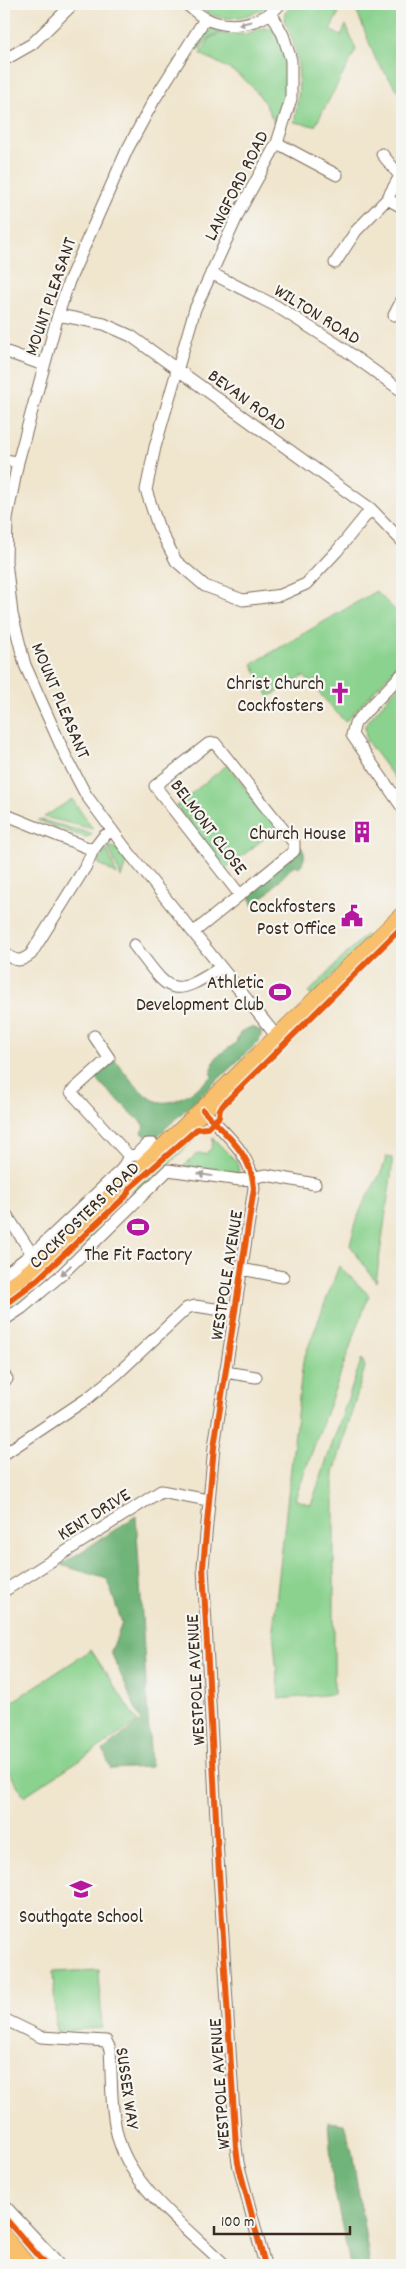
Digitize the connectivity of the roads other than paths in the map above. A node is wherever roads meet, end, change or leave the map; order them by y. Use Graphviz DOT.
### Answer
graph roads {
  1 [pos="73,4"];
  2 [pos="186,4"];
  3 [pos="280,4"];
  4 [pos="272,14"];
  5 [pos="205,18"];
  6 [pos="4,60"];
  7 [pos="277,144"];
  8 [pos="382,154"];
  9 [pos="337,175"];
  10 [pos="387,199"];
  11 [pos="402,207"];
  12 [pos="335,262"];
  13 [pos="210,273"];
  14 [pos="402,300"];
  15 [pos="58,315"];
  16 [pos="394,315"];
  17 [pos="4,351"];
  18 [pos="44,365"];
  19 [pos="177,370"];
  20 [pos="402,391"];
  21 [pos="4,460"];
  22 [pos="18,462"];
  23 [pos="371,509"];
  24 [pos="402,541"];
  25 [pos="402,674"];
  26 [pos="402,807"];
  27 [pos="4,814"];
  28 [pos="112,830"];
  29 [pos="93,850"];
  30 [pos="240,895"];
  31 [pos="402,916"];
  32 [pos="194,932"];
  33 [pos="134,945"];
  34 [pos="4,953"];
  35 [pos="221,967"];
  36 [pos="94,1036"];
  37 [pos="278,1038"];
  38 [pos="203,1110"];
  39 [pos="160,1151"];
  40 [pos="129,1156"];
  41 [pos="253,1178"];
  42 [pos="315,1184"];
  43 [pos="4,1211"];
  44 [pos="34,1264"];
  45 [pos="241,1270"];
  46 [pos="4,1275"];
  47 [pos="283,1277"];
  48 [pos="45,1289"];
  49 [pos="4,1294"];
  50 [pos="235,1312"];
  51 [pos="4,1320"];
  52 [pos="225,1372"];
  53 [pos="256,1377"];
  54 [pos="4,1454"];
  55 [pos="208,1500"];
  56 [pos="4,1591"];
  57 [pos="4,2019"];
  58 [pos="4,2205"];
  59 [pos="4,2238"];
  60 [pos="52,2263"];
  61 [pos="262,2264"];
  62 [pos="26,2265"];
  63 [pos="225,2265"];
  1 -- 6 [label="street"];
  2 -- 5 [label="street"];
  3 -- 4 [label="street"];
  4 -- 5 [label="street, one-way"];
  4 -- 7 [label="street, LANGFORD ROAD"];
  5 -- 15 [label="street, MOUNT PLEASANT"];
  7 -- 9 [label="street"];
  7 -- 13 [label="street, LANGFORD ROAD"];
  8 -- 10 [label="street"];
  10 -- 11 [label="street"];
  10 -- 12 [label="street"];
  13 -- 19 [label="street, LANGFORD ROAD"];
  13 -- 20 [label="street, WILTON ROAD"];
  14 -- 16 [label="street"];
  15 -- 18 [label="street, MOUNT PLEASANT"];
  15 -- 19 [label="street, BEVAN ROAD"];
  17 -- 18 [label="street"];
  18 -- 22 [label="street, MOUNT PLEASANT"];
  19 -- 23 [label="street, BEVAN ROAD"];
  19 -- 23 [label="street, LANGFORD ROAD"];
  21 -- 22 [label="street"];
  22 -- 28 [label="street, MOUNT PLEASANT"];
  23 -- 24 [label="street, BEVAN ROAD"];
  25 -- 26 [label="street"];
  27 -- 29 [label="street"];
  28 -- 29 [label="street"];
  28 -- 32 [label="street, MOUNT PLEASANT"];
  29 -- 34 [label="street"];
  30 -- 30 [label="street, BELMONT CLOSE"];
  30 -- 32 [label="street, BELMONT CLOSE"];
  31 -- 37 [label="main road, COCKFOSTERS ROAD"];
  32 -- 35 [label="street, MOUNT PLEASANT"];
  33 -- 35 [label="street"];
  35 -- 37 [label="street, MOUNT PLEASANT"];
  36 -- 40 [label="street"];
  37 -- 38 [label="main road, COCKFOSTERS ROAD"];
  38 -- 39 [label="main road, COCKFOSTERS ROAD"];
  38 -- 41 [label="street, WESTPOLE AVENUE"];
  39 -- 40 [label="street, COCKFOSTERS ROAD"];
  39 -- 44 [label="main road, COCKFOSTERS ROAD"];
  40 -- 44 [label="street, COCKFOSTERS ROAD"];
  41 -- 42 [label="street, COCKFOSTERS ROAD"];
  41 -- 45 [label="street, WESTPOLE AVENUE"];
  41 -- 48 [label="street, COCKFOSTERS ROAD, one-way"];
  43 -- 44 [label="street"];
  44 -- 46 [label="street, COCKFOSTERS ROAD"];
  44 -- 48 [label="street"];
  44 -- 49 [label="main road, COCKFOSTERS ROAD"];
  45 -- 47 [label="street"];
  45 -- 50 [label="street, WESTPOLE AVENUE"];
  48 -- 51 [label="street, COCKFOSTERS ROAD"];
  50 -- 52 [label="street, WESTPOLE AVENUE"];
  50 -- 54 [label="street"];
  52 -- 53 [label="street"];
  52 -- 55 [label="street, WESTPOLE AVENUE"];
  55 -- 56 [label="street, KENT DRIVE"];
  55 -- 61 [label="street, WESTPOLE AVENUE"];
  57 -- 63 [label="street, SUSSEX WAY"];
  58 -- 60 [label="street"];
  59 -- 62 [label="main road"];
}
